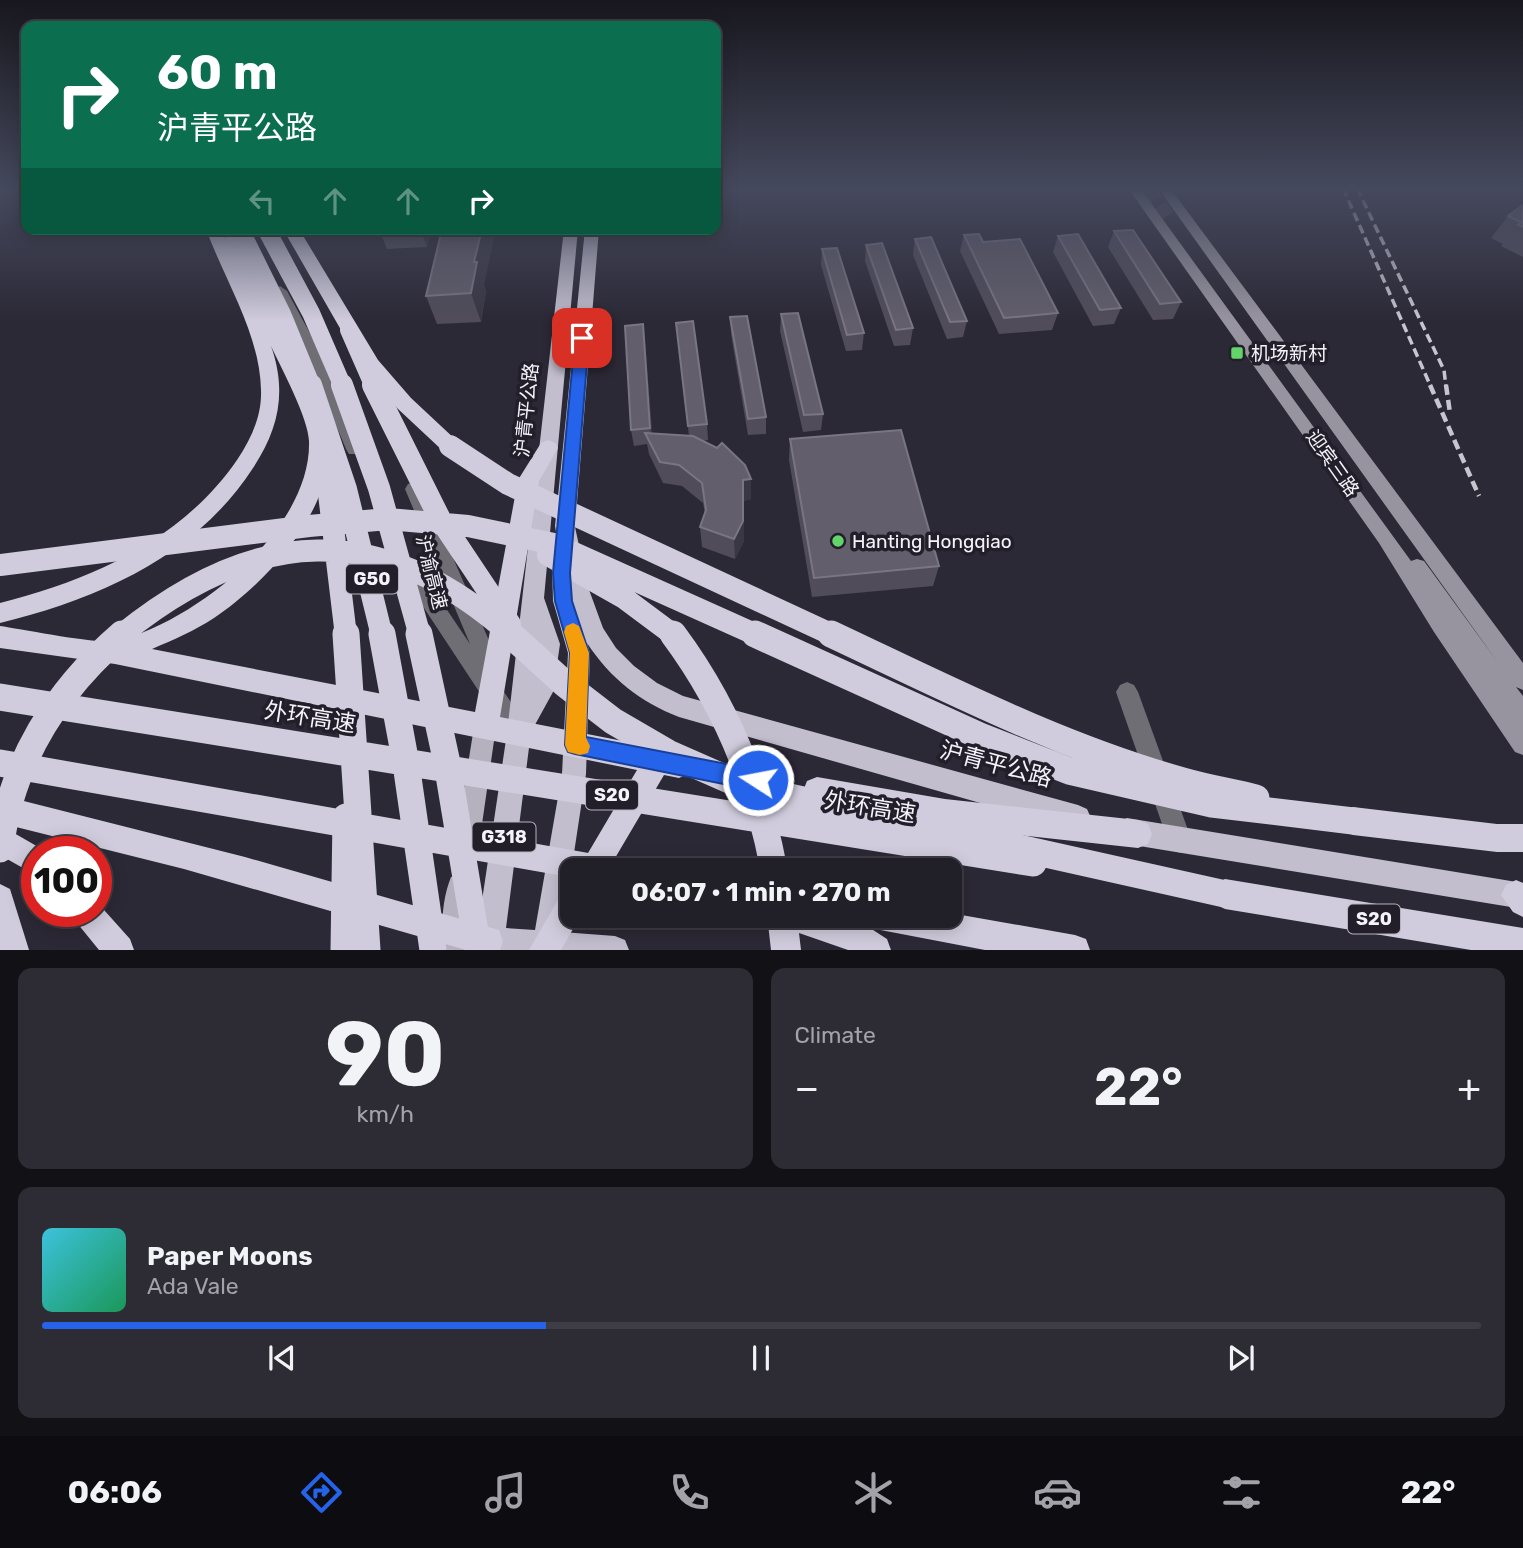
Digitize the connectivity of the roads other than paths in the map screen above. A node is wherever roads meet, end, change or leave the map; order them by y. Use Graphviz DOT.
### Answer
graph roads {
  1 [pos="1171,232"];
  2 [pos="1171,232"];
  3 [pos="1196,232"];
  4 [pos="216,235"];
  5 [pos="235,235"];
  6 [pos="241,235"];
  7 [pos="250,235"];
  8 [pos="269,235"];
  9 [pos="293,235"];
  10 [pos="294,235"];
  11 [pos="570,235"];
  12 [pos="591,235"];
  13 [pos="349,330"];
  14 [pos="318,397"];
  15 [pos="548,449"];
  16 [pos="468,526"];
  17 [pos="565,528"];
  18 [pos="0,565"];
  19 [pos="533,596"];
  20 [pos="0,613"];
  21 [pos="1461,628"];
  22 [pos="0,637"];
  23 [pos="115,653"];
  24 [pos="539,661"];
  25 [pos="349,664"];
  26 [pos="1523,680"];
  27 [pos="493,685"];
  28 [pos="1127,692"];
  29 [pos="0,696"];
  30 [pos="1523,713"];
  31 [pos="485,727"];
  32 [pos="1523,728"];
  33 [pos="519,733"];
  34 [pos="1523,744"];
  35 [pos="575,745"];
  36 [pos="658,761"];
  37 [pos="0,763"];
  38 [pos="0,809"];
  39 [pos="1353,821"];
  40 [pos="1138,834"];
  41 [pos="0,838"];
  42 [pos="1523,838"];
  43 [pos="1180,841"];
  44 [pos="0,849"];
  45 [pos="21,852"];
  46 [pos="606,858"];
  47 [pos="772,858"];
  48 [pos="560,862"];
  49 [pos="1225,894"];
  50 [pos="1521,897"];
  51 [pos="0,899"];
  52 [pos="560,923"];
  53 [pos="101,927"];
  54 [pos="783,928"];
  55 [pos="829,928"];
  56 [pos="949,928"];
  57 [pos="447,943"];
  58 [pos="1523,943"];
  59 [pos="485,947"];
  60 [pos="118,948"];
  61 [pos="545,948"];
  62 [pos="14,950"];
  63 [pos="344,950"];
  64 [pos="367,950"];
  65 [pos="615,950"];
  66 [pos="786,950"];
  67 [pos="876,950"];
  68 [pos="1075,950"];
  1 -- 21 [label="main road"];
  2 -- 34 [label="main road, 迎宾三路"];
  3 -- 26 [label="main road, 迎宾三路"];
  4 -- 20 [label="highway"];
  5 -- 23 [label="highway"];
  6 -- 14 [label="highway, G50, bridge"];
  7 -- 27 [label="street"];
  8 -- 59 [label="highway, 沪渝高速 / G50, bridge"];
  9 -- 27 [label="street"];
  10 -- 13 [label="highway"];
  11 -- 15 [label="highway, 沪青平公路 / G318"];
  12 -- 17 [label="highway, 沪青平公路 / G318"];
  13 -- 24 [label="highway, bridge"];
  13 -- 39 [label="highway, bridge"];
  14 -- 25 [label="highway, bridge"];
  14 -- 57 [label="highway, G50, bridge"];
  15 -- 19 [label="highway, 沪青平公路 / G318"];
  15 -- 27 [label="highway"];
  16 -- 18 [label="highway, bridge"];
  16 -- 39 [label="highway, bridge"];
  16 -- 47 [label="highway, bridge"];
  17 -- 35 [label="highway, 沪青平公路 / G318"];
  17 -- 40 [label="highway, 沪青平公路 / G318"];
  19 -- 33 [label="highway, 沪青平公路 / G318"];
  21 -- 30 [label="main road"];
  21 -- 32 [label="main road"];
  22 -- 23 [label="highway"];
  23 -- 31 [label="highway"];
  24 -- 44 [label="highway, bridge"];
  24 -- 49 [label="highway, bridge"];
  25 -- 63 [label="highway, bridge"];
  25 -- 64 [label="highway, bridge"];
  27 -- 31 [label="highway"];
  27 -- 33 [label="street"];
  28 -- 43 [label="street"];
  29 -- 49 [label="highway, 外环高速 / S20, bridge"];
  31 -- 33 [label="highway"];
  31 -- 57 [label="main road"];
  33 -- 35 [label="highway"];
  33 -- 59 [label="highway, 沪青平公路 / G318"];
  35 -- 36 [label="highway"];
  35 -- 61 [label="highway, 沪青平公路 / G318"];
  36 -- 40 [label="highway"];
  36 -- 46 [label="highway"];
  37 -- 48 [label="highway, bridge"];
  38 -- 57 [label="highway"];
  39 -- 42 [label="highway"];
  40 -- 43 [label="highway, 沪青平公路"];
  41 -- 45 [label="highway"];
  43 -- 50 [label="highway, 沪青平公路"];
  49 -- 58 [label="highway, 外环高速 / S20"];
  51 -- 62 [label="highway"];
  52 -- 61 [label="highway"];
  53 -- 60 [label="highway"];
  54 -- 66 [label="highway"];
  55 -- 67 [label="highway"];
  56 -- 68 [label="highway"];
  57 -- 59 [label="highway"];
  59 -- 61 [label="highway"];
  61 -- 65 [label="highway"];
}
